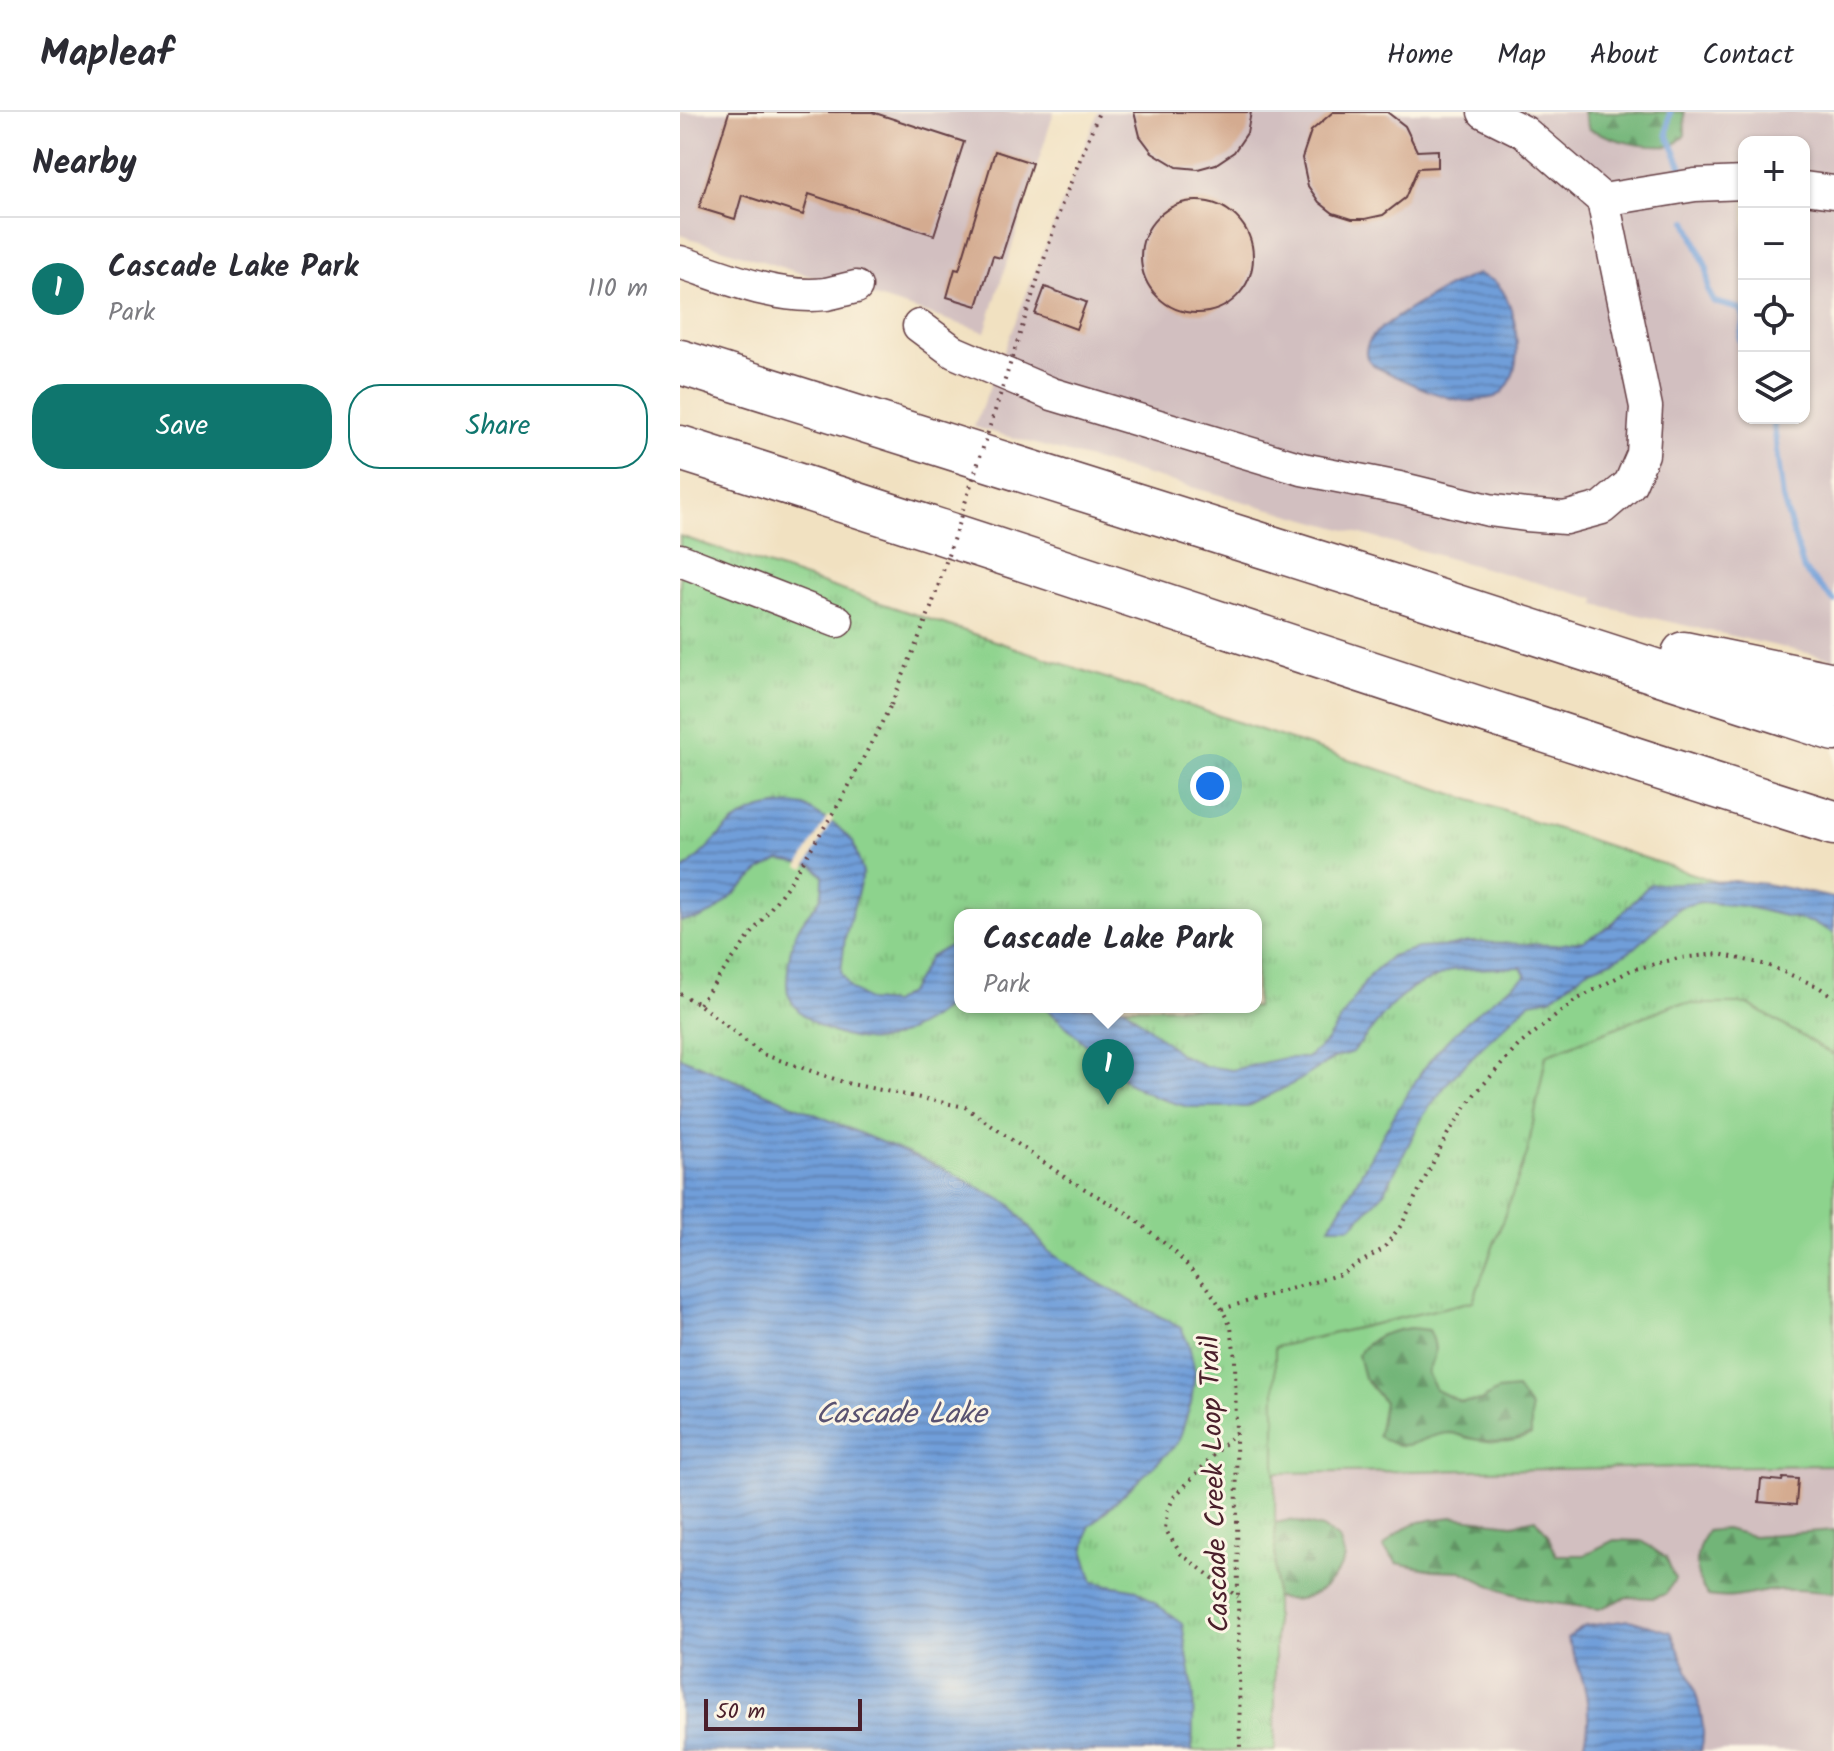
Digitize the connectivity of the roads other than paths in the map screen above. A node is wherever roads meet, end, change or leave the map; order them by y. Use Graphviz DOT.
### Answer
graph roads {
  1 [pos="1484,112"];
  2 [pos="1738,183"];
  3 [pos="1810,189"];
  4 [pos="1834,192"];
  5 [pos="1603,200"];
  6 [pos="680,262"];
  7 [pos="856,287"];
  8 [pos="919,326"];
  9 [pos="680,362"];
  10 [pos="680,448"];
  11 [pos="680,560"];
  12 [pos="1385,584"];
  13 [pos="837,621"];
  14 [pos="1834,685"];
  15 [pos="1834,729"];
  16 [pos="1834,823"];
  1 -- 5 [label="street"];
  2 -- 5 [label="street"];
  3 -- 4 [label="street"];
  5 -- 8 [label="street"];
  6 -- 7 [label="street"];
  9 -- 12 [label="highway"];
  10 -- 16 [label="highway"];
  11 -- 13 [label="street"];
  12 -- 14 [label="highway"];
  12 -- 15 [label="highway"];
}
